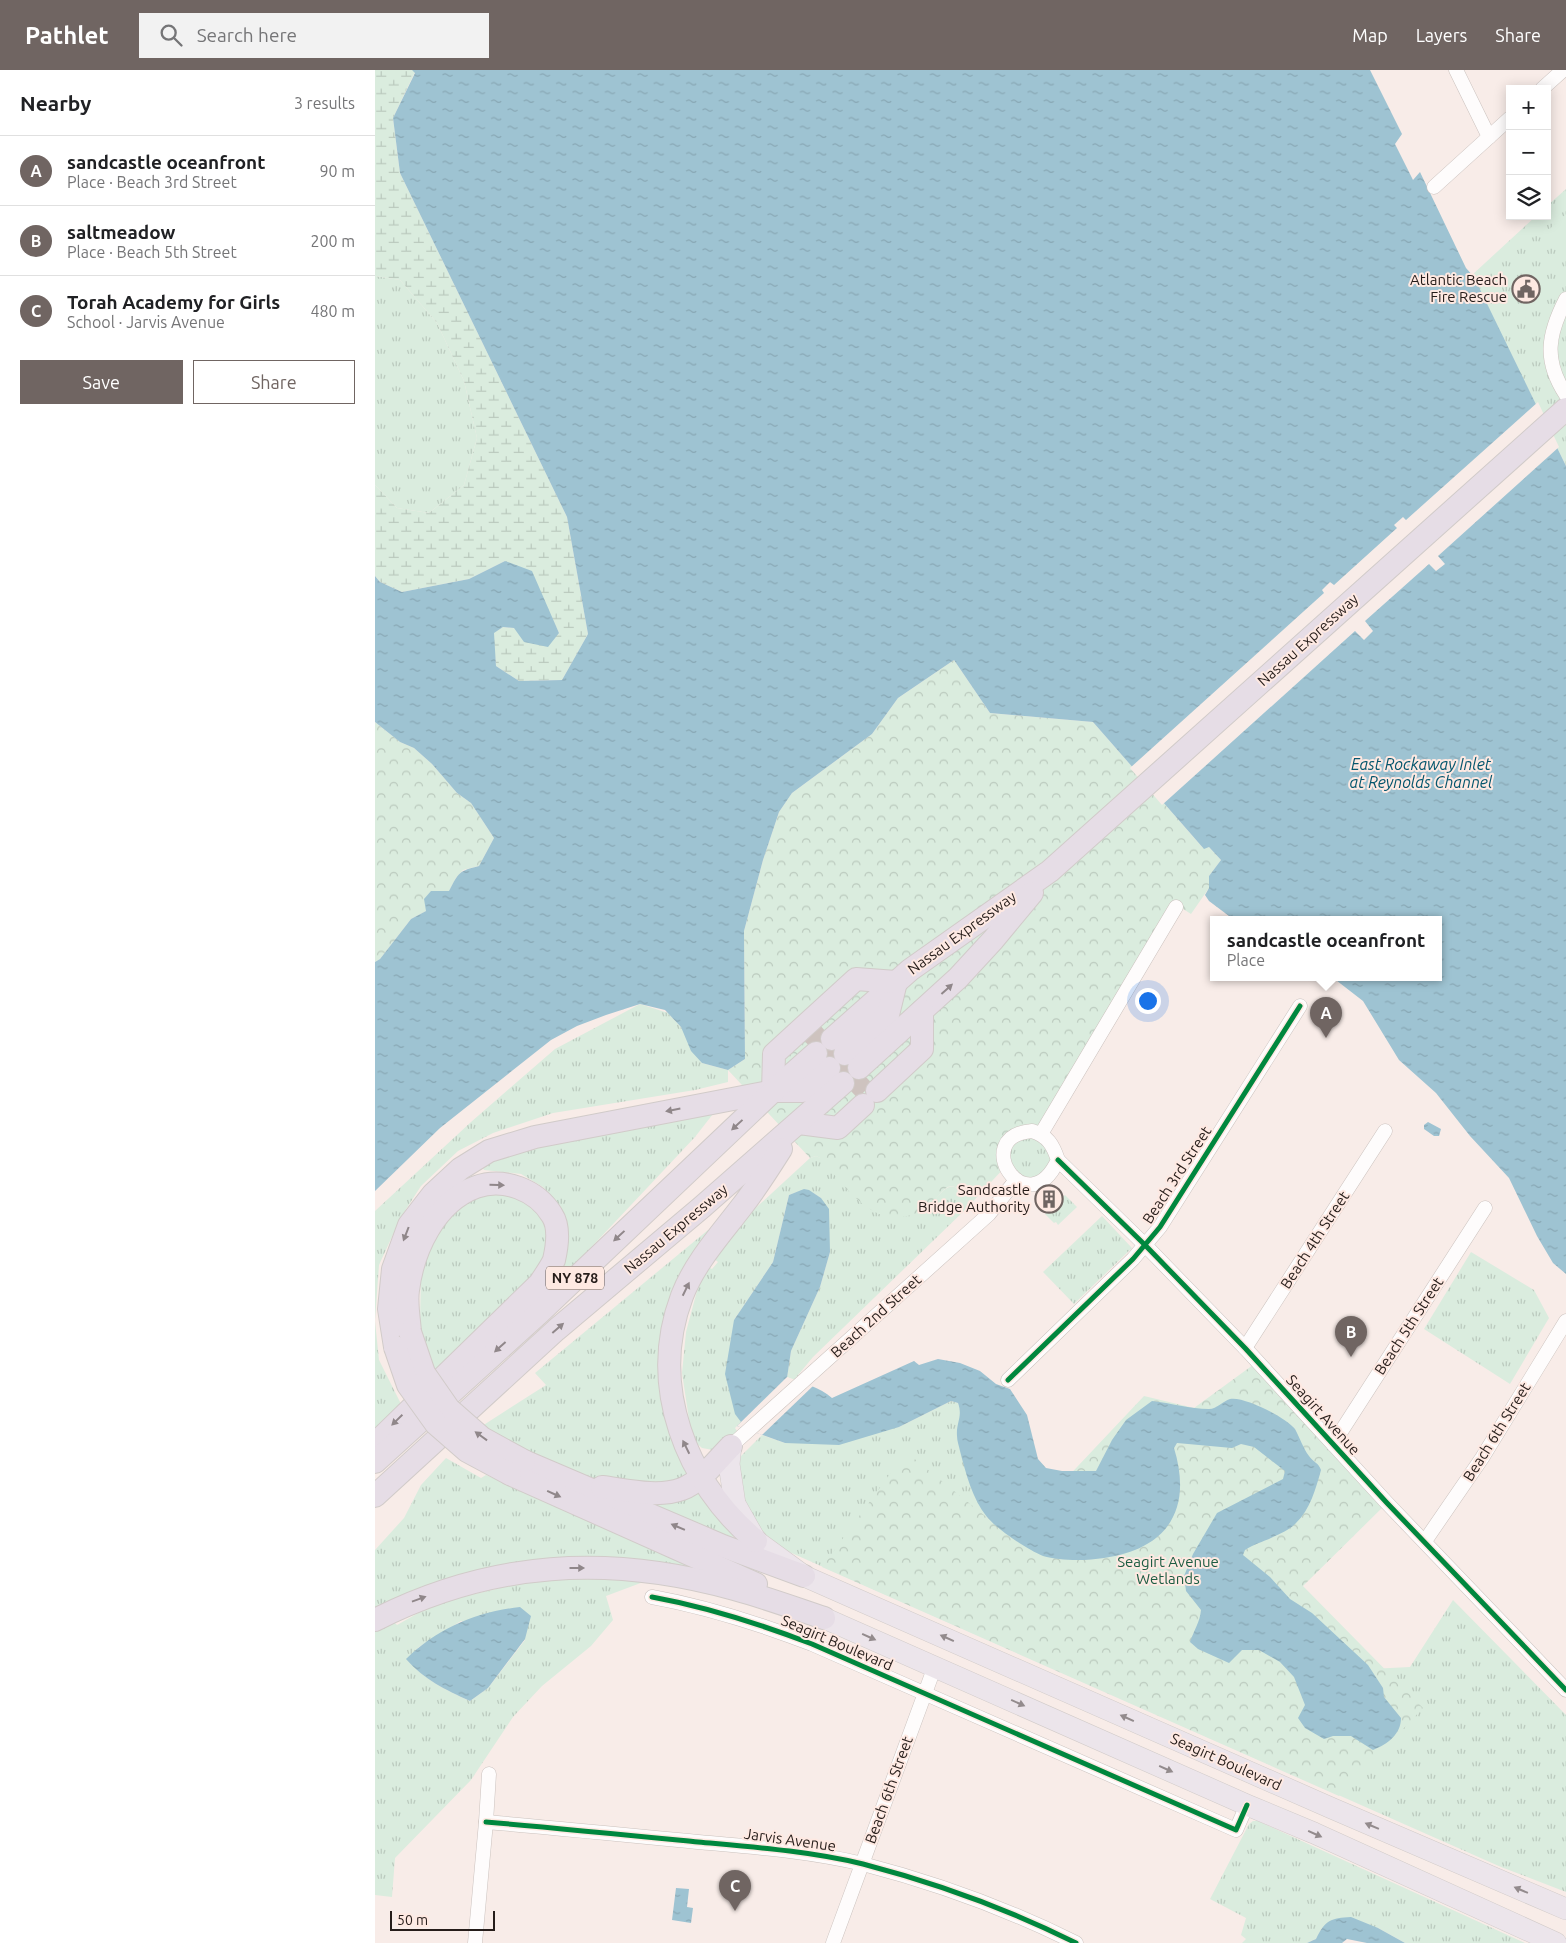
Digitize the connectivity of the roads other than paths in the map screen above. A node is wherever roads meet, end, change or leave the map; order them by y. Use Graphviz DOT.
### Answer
graph roads {
  1 [pos="1456,70"];
  2 [pos="1563,70"];
  3 [pos="1546,85"];
  4 [pos="1506,122"];
  5 [pos="1489,137"];
  6 [pos="1434,187"];
  7 [pos="1566,299"];
  8 [pos="1566,395"];
  9 [pos="1566,409"];
  10 [pos="1050,871"];
  11 [pos="1176,907"];
  12 [pos="896,982"];
  13 [pos="1300,1006"];
  14 [pos="922,1011"];
  15 [pos="841,1065"];
  16 [pos="773,1091"];
  17 [pos="799,1123"];
  18 [pos="1385,1131"];
  19 [pos="1041,1134"];
  20 [pos="1058,1160"];
  21 [pos="1016,1180"];
  22 [pos="1485,1208"];
  23 [pos="1145,1245"];
  24 [pos="1566,1321"];
  25 [pos="402,1339"];
  26 [pos="1245,1348"];
  27 [pos="1008,1380"];
  28 [pos="375,1443"];
  29 [pos="1333,1444"];
  30 [pos="731,1446"];
  31 [pos="375,1462"];
  32 [pos="517,1468"];
  33 [pos="700,1477"];
  34 [pos="581,1485"];
  35 [pos="375,1496"];
  36 [pos="756,1541"];
  37 [pos="1425,1541"];
  38 [pos="804,1576"];
  39 [pos="652,1597"];
  40 [pos="824,1618"];
  41 [pos="375,1620"];
  42 [pos="935,1666"];
  43 [pos="1566,1690"];
  44 [pos="924,1694"];
  45 [pos="489,1774"];
  46 [pos="1247,1805"];
  47 [pos="486,1822"];
  48 [pos="862,1864"];
  49 [pos="1566,1909"];
  50 [pos="475,1943"];
  51 [pos="833,1943"];
  52 [pos="1076,1943"];
  53 [pos="1556,1943"];
  1 -- 5 [label="street"];
  2 -- 3 [label="street"];
  4 -- 5 [label="street"];
  5 -- 6 [label="street"];
  7 -- 8 [label="street"];
  9 -- 10 [label="highway, Nassau Expressway"];
  10 -- 12 [label="highway, Nassau Expressway"];
  14 -- 10 [label="highway, Nassau Expressway, one-way"];
  11 -- 19 [label="street"];
  12 -- 15 [label="highway, Nassau Expressway"];
  12 -- 16 [label="highway"];
  13 -- 23 [label="street, Beach 3rd Street"];
  14 -- 15 [label="highway, Nassau Expressway"];
  14 -- 15 [label="highway"];
  15 -- 16 [label="highway"];
  15 -- 16 [label="highway"];
  15 -- 17 [label="highway, Nassau Expressway"];
  15 -- 17 [label="highway"];
  16 -- 25 [label="highway, one-way"];
  16 -- 31 [label="highway, Nassau Expressway / NY 878, one-way"];
  33 -- 17 [label="highway, one-way"];
  35 -- 17 [label="highway, Nassau Expressway / NY 878, one-way"];
  18 -- 26 [label="street, Beach 4th Street"];
  19 -- 20 [label="street"];
  19 -- 21 [label="street"];
  20 -- 21 [label="street"];
  20 -- 23 [label="street, Seagirt Avenue"];
  21 -- 30 [label="street, Beach 2nd Street"];
  22 -- 29 [label="street, Beach 5th Street"];
  23 -- 26 [label="street, Seagirt Avenue"];
  23 -- 27 [label="street, Beach 3rd Street"];
  24 -- 37 [label="street, Beach 6th Street"];
  25 -- 28 [label="highway, one-way"];
  25 -- 32 [label="highway, bridge"];
  26 -- 29 [label="street, Seagirt Avenue"];
  29 -- 37 [label="street, Seagirt Avenue"];
  30 -- 33 [label="highway"];
  30 -- 36 [label="main road"];
  32 -- 34 [label="highway"];
  32 -- 40 [label="highway, one-way"];
  33 -- 34 [label="highway"];
  33 -- 36 [label="highway"];
  38 -- 34 [label="highway, one-way"];
  36 -- 38 [label="main road, Seagirt Boulevard"];
  37 -- 43 [label="street, Seagirt Avenue"];
  49 -- 38 [label="main road, Seagirt Boulevard, one-way"];
  39 -- 44 [label="street, Seagirt Boulevard"];
  41 -- 40 [label="highway, one-way"];
  40 -- 42 [label="main road, Seagirt Boulevard, one-way"];
  42 -- 44 [label="street, Beach 6th Street"];
  42 -- 46 [label="main road, Seagirt Boulevard, one-way"];
  44 -- 46 [label="street, Seagirt Boulevard"];
  44 -- 48 [label="street, Beach 6th Street"];
  45 -- 47 [label="street"];
  46 -- 53 [label="main road, Seagirt Boulevard, one-way"];
  47 -- 48 [label="street, Jarvis Avenue"];
  47 -- 50 [label="street"];
  48 -- 51 [label="street, Beach 6th Street"];
  48 -- 52 [label="street, Jarvis Avenue"];
}
